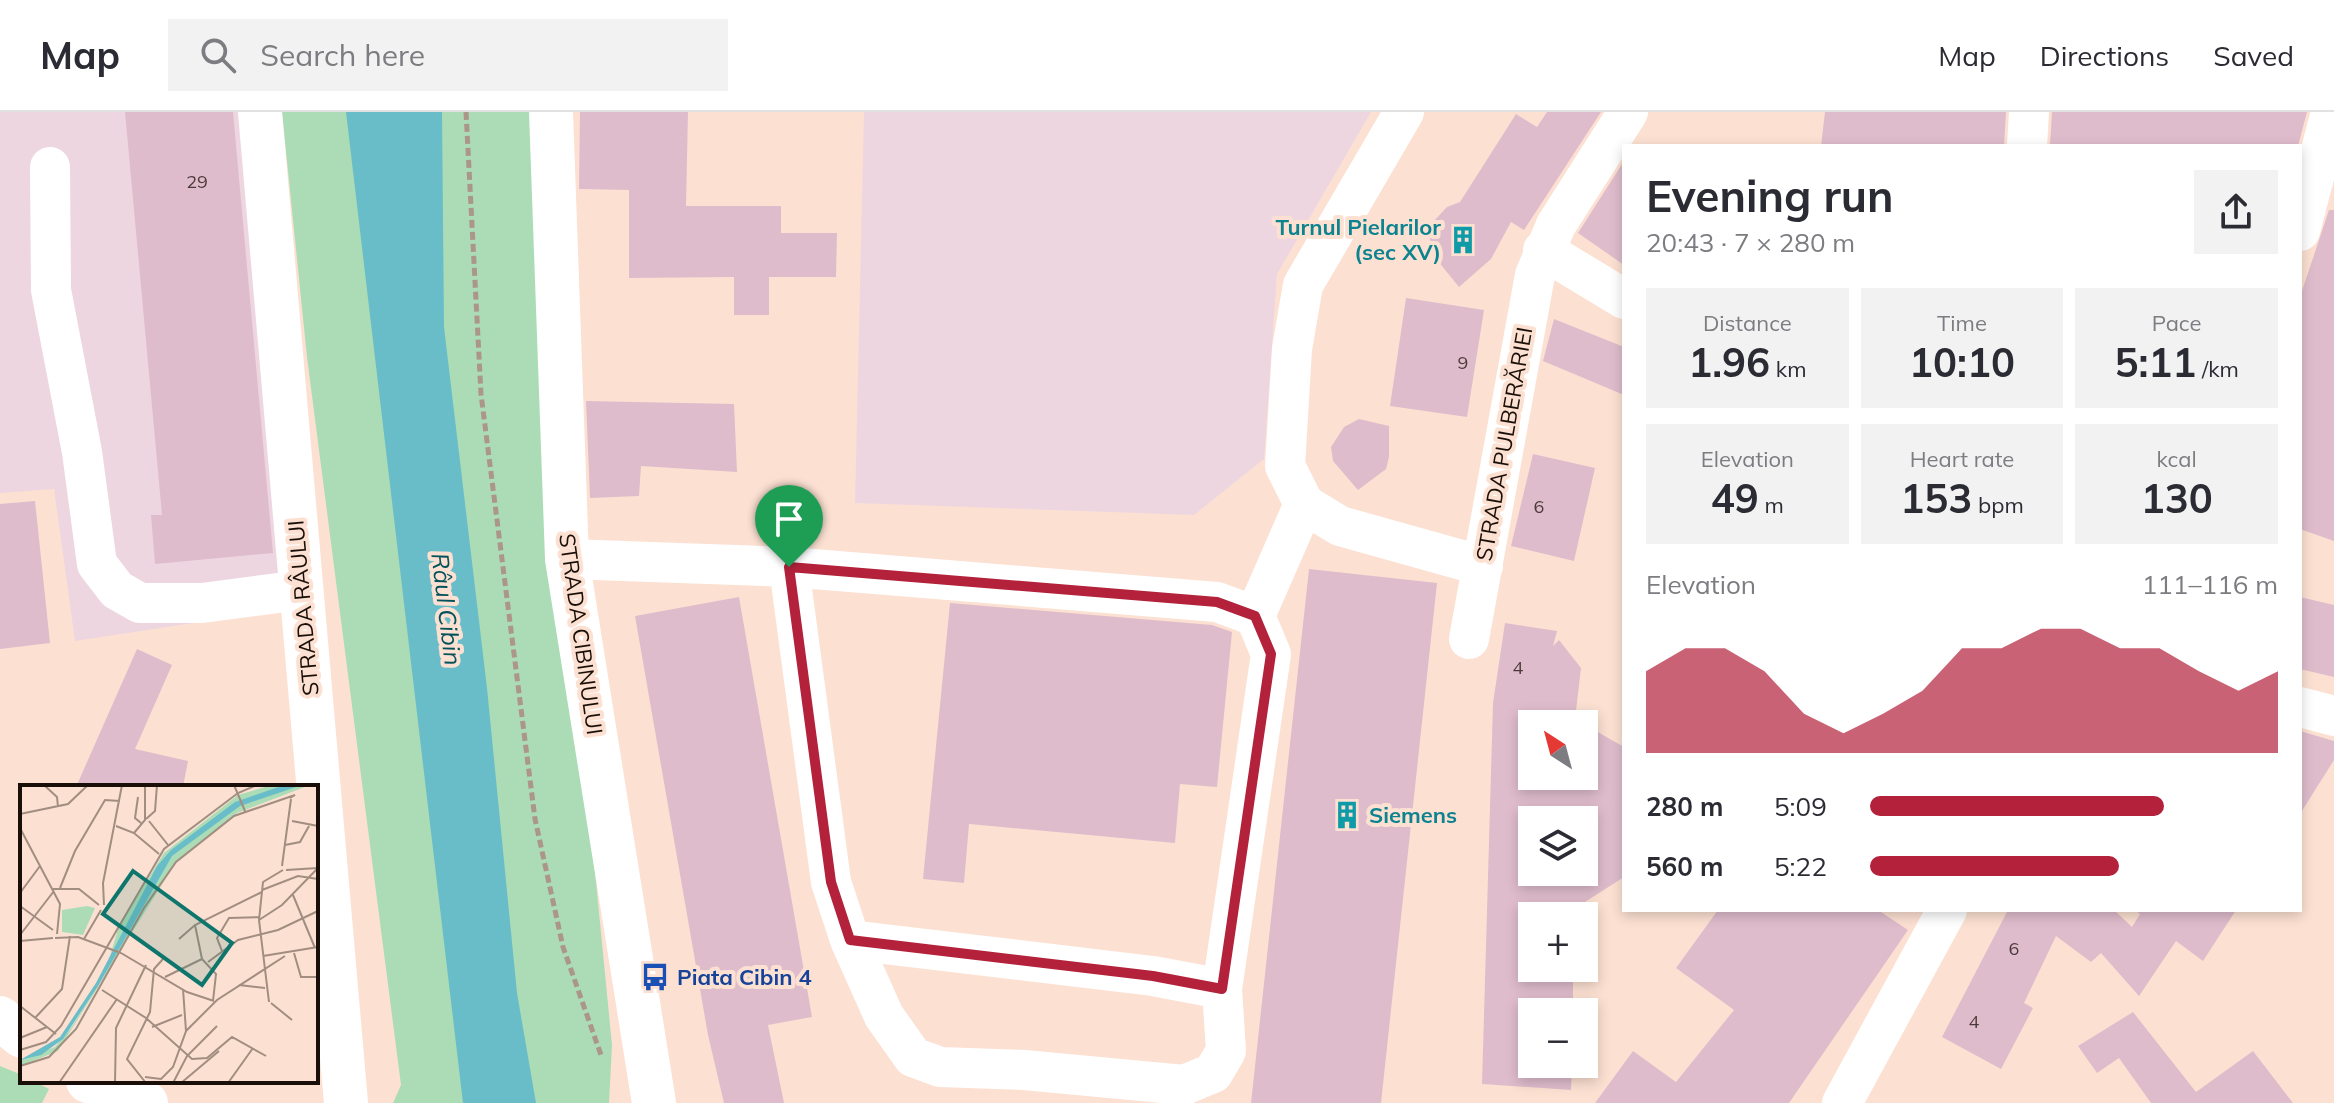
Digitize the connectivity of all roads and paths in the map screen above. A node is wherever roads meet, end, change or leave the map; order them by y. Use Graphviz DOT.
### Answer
graph roads {
  1 [pos="260,112"];
  2 [pos="466,112"];
  3 [pos="551,112"];
  4 [pos="1404,112"];
  5 [pos="1628,112"];
  6 [pos="2029,112"];
  7 [pos="2331,112"];
  8 [pos="2027,144"];
  9 [pos="50,167"];
  10 [pos="2302,223"];
  11 [pos="1543,250"];
  12 [pos="1622,298"];
  13 [pos="1304,504"];
  14 [pos="567,559"];
  15 [pos="1483,566"];
  16 [pos="789,567"];
  17 [pos="301,590"];
  18 [pos="1255,616"];
  19 [pos="1469,639"];
  20 [pos="2302,708"];
  21 [pos="2334,716"];
  22 [pos="1946,912"];
  23 [pos="850,940"];
  24 [pos="1222,989"];
  25 [pos="0,1018"];
  26 [pos="20,1034"];
  27 [pos="0,1056"];
  28 [pos="20,1059"];
  29 [pos="603,1061"];
  30 [pos="93,1083"];
  31 [pos="146,1103"];
  32 [pos="346,1103"];
  33 [pos="654,1103"];
  34 [pos="1842,1103"];
  1 -- 17 [label="main road, STRADA RÂULUI"];
  2 -- 29 [label="path"];
  3 -- 14 [label="main road, STRADA CIBINULUI"];
  4 -- 13 [label="street"];
  5 -- 11 [label="street, STRADA PULBERĂRIEI"];
  6 -- 8 [label="street"];
  7 -- 10 [label="street"];
  9 -- 17 [label="street"];
  11 -- 12 [label="street"];
  11 -- 15 [label="street, STRADA PULBERĂRIEI"];
  13 -- 15 [label="street"];
  13 -- 18 [label="street"];
  14 -- 16 [label="street"];
  14 -- 33 [label="main road, STRADA CIBINULUI"];
  15 -- 19 [label="street, STRADA PULBERĂRIEI"];
  16 -- 18 [label="street"];
  16 -- 23 [label="street"];
  17 -- 32 [label="main road, STRADA RÂULUI"];
  18 -- 24 [label="street"];
  20 -- 21 [label="street"];
  22 -- 34 [label="street"];
  23 -- 24 [label="street"];
  23 -- 24 [label="street"];
  25 -- 26 [label="main road"];
  27 -- 28 [label="main road"];
  30 -- 31 [label="main road"];
}
